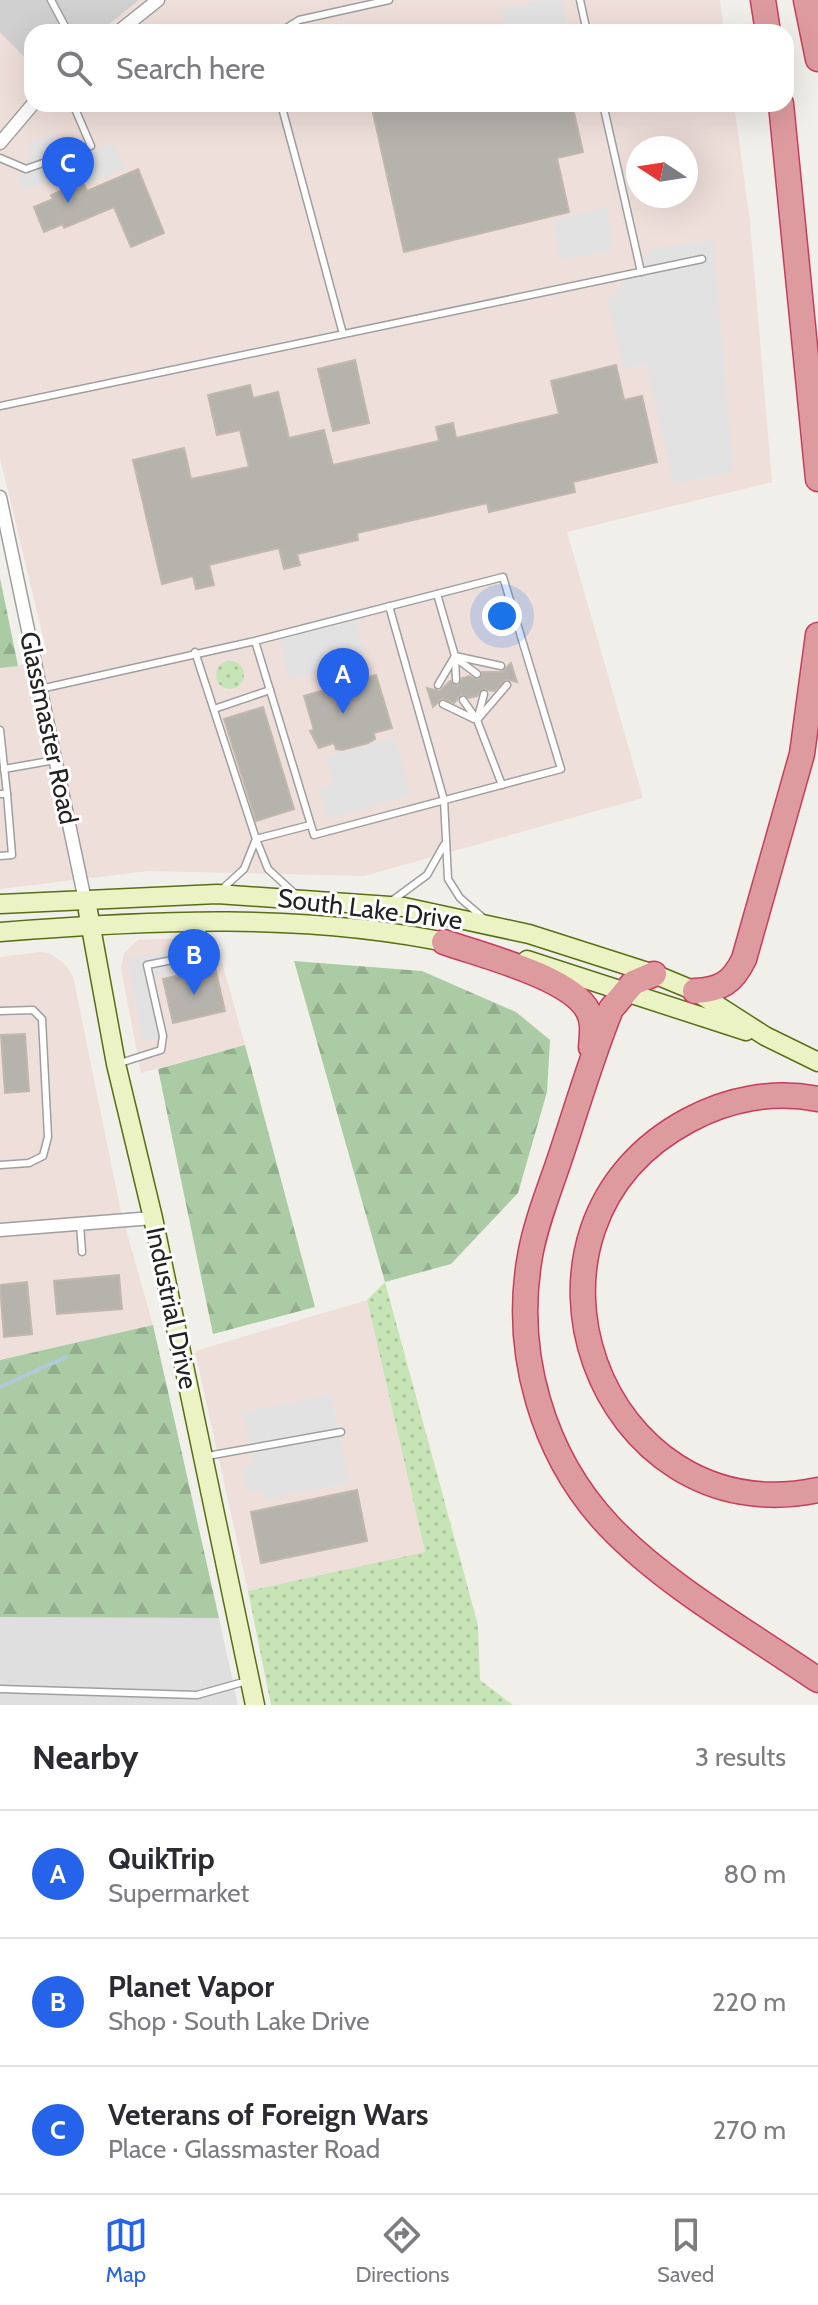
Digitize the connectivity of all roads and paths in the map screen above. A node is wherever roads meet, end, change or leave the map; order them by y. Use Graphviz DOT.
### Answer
graph roads {
  1 [pos="51,0"];
  2 [pos="158,0"];
  3 [pos="389,0"];
  4 [pos="580,0"];
  5 [pos="763,0"];
  6 [pos="806,0"];
  7 [pos="64,24"];
  8 [pos="128,24"];
  9 [pos="293,24"];
  10 [pos="585,24"];
  11 [pos="767,24"];
  12 [pos="818,59"];
  13 [pos="26,112"];
  14 [pos="76,112"];
  15 [pos="283,112"];
  16 [pos="605,112"];
  17 [pos="782,112"];
  18 [pos="782,112"];
  19 [pos="0,143"];
  20 [pos="0,158"];
  21 [pos="702,259"];
  22 [pos="641,272"];
  23 [pos="818,311"];
  24 [pos="343,334"];
  25 [pos="0,406"];
  26 [pos="818,479"];
  27 [pos="0,497"];
  28 [pos="437,594"];
  29 [pos="389,606"];
  30 [pos="818,635"];
  31 [pos="255,641"];
  32 [pos="195,652"];
  33 [pos="455,656"];
  34 [pos="501,666"];
  35 [pos="477,674"];
  36 [pos="456,680"];
  37 [pos="438,685"];
  38 [pos="507,685"];
  39 [pos="40,689"];
  40 [pos="270,690"];
  41 [pos="484,694"];
  42 [pos="463,700"];
  43 [pos="443,704"];
  44 [pos="214,709"];
  45 [pos="477,720"];
  46 [pos="279,721"];
  47 [pos="269,724"];
  48 [pos="0,730"];
  49 [pos="286,744"];
  50 [pos="275,746"];
  51 [pos="55,760"];
  52 [pos="291,761"];
  53 [pos="281,764"];
  54 [pos="4,769"];
  55 [pos="298,784"];
  56 [pos="502,785"];
  57 [pos="288,787"];
  58 [pos="4,794"];
  59 [pos="444,800"];
  60 [pos="310,825"];
  61 [pos="256,839"];
  62 [pos="446,842"];
  63 [pos="0,856"];
  64 [pos="217,894"];
  65 [pos="299,897"];
  66 [pos="0,904"];
  67 [pos="378,905"];
  68 [pos="88,912"];
  69 [pos="202,921"];
  70 [pos="493,925"];
  71 [pos="0,932"];
  72 [pos="444,942"];
  73 [pos="654,974"];
  74 [pos="626,990"];
  75 [pos="695,991"];
  76 [pos="0,1011"];
  77 [pos="765,1036"];
  78 [pos="818,1062"];
  79 [pos="116,1064"];
  80 [pos="589,1065"];
  81 [pos="818,1099"];
  82 [pos="0,1165"];
  83 [pos="153,1218"];
  84 [pos="80,1223"];
  85 [pos="0,1230"];
  86 [pos="82,1252"];
  87 [pos="341,1432"];
  88 [pos="203,1457"];
  89 [pos="818,1490"];
  90 [pos="250,1680"];
  91 [pos="818,1680"];
  92 [pos="0,1689"];
  93 [pos="255,1705"];
  1 -- 7 [label="lane"];
  2 -- 8 [label="street"];
  3 -- 9 [label="lane"];
  4 -- 10 [label="lane"];
  5 -- 11 [label="highway"];
  6 -- 12 [label="highway"];
  13 -- 19 [label="street"];
  14 -- 20 [label="lane"];
  15 -- 24 [label="lane"];
  16 -- 22 [label="lane"];
  17 -- 23 [label="highway"];
  18 -- 26 [label="highway"];
  21 -- 22 [label="lane"];
  22 -- 24 [label="lane"];
  24 -- 25 [label="lane"];
  27 -- 39 [label="street, Glassmaster Road"];
  28 -- 29 [label="lane"];
  28 -- 33 [label="lane"];
  28 -- 56 [label="lane"];
  29 -- 31 [label="lane"];
  29 -- 59 [label="lane"];
  30 -- 75 [label="highway"];
  31 -- 32 [label="lane"];
  31 -- 40 [label="lane"];
  32 -- 39 [label="lane"];
  32 -- 44 [label="lane"];
  33 -- 34 [label="lane"];
  33 -- 35 [label="lane"];
  33 -- 36 [label="lane"];
  33 -- 37 [label="lane"];
  38 -- 45 [label="lane"];
  39 -- 51 [label="street, Glassmaster Road"];
  40 -- 44 [label="lane"];
  40 -- 46 [label="lane"];
  41 -- 45 [label="lane"];
  42 -- 45 [label="lane"];
  43 -- 45 [label="lane"];
  44 -- 61 [label="lane"];
  45 -- 56 [label="lane"];
  46 -- 47 [label="lane"];
  46 -- 49 [label="lane"];
  48 -- 54 [label="lane"];
  49 -- 50 [label="lane"];
  49 -- 52 [label="lane"];
  51 -- 54 [label="lane"];
  51 -- 68 [label="street, Glassmaster Road"];
  52 -- 53 [label="lane"];
  52 -- 55 [label="lane"];
  54 -- 58 [label="lane"];
  55 -- 57 [label="lane"];
  55 -- 60 [label="lane"];
  56 -- 59 [label="lane"];
  58 -- 63 [label="lane"];
  59 -- 60 [label="lane"];
  59 -- 62 [label="lane"];
  60 -- 61 [label="lane"];
  61 -- 64 [label="lane"];
  61 -- 65 [label="lane"];
  62 -- 67 [label="lane"];
  62 -- 70 [label="lane"];
  64 -- 65 [label="main road, South Lake Drive"];
  64 -- 68 [label="main road, South Lake Drive"];
  65 -- 67 [label="main road, South Lake Drive"];
  66 -- 68 [label="main road, South Lake Drive"];
  67 -- 70 [label="main road, South Lake Drive"];
  68 -- 69 [label="main road, South Lake Drive"];
  68 -- 71 [label="main road, South Lake Drive"];
  68 -- 79 [label="main road, Industrial Drive"];
  69 -- 72 [label="main road, South Lake Drive"];
  69 -- 79 [label="lane"];
  70 -- 73 [label="main road, South Lake Drive"];
  72 -- 74 [label="main road, South Lake Drive"];
  72 -- 80 [label="highway"];
  73 -- 74 [label="highway"];
  73 -- 75 [label="main road, South Lake Drive"];
  74 -- 77 [label="main road, South Lake Drive"];
  74 -- 80 [label="highway"];
  75 -- 77 [label="main road, South Lake Drive"];
  76 -- 82 [label="lane"];
  77 -- 78 [label="main road, South Lake Drive"];
  79 -- 83 [label="main road, Industrial Drive"];
  80 -- 91 [label="highway"];
  81 -- 89 [label="highway"];
  83 -- 84 [label="street"];
  83 -- 88 [label="main road, Industrial Drive"];
  84 -- 85 [label="street"];
  84 -- 86 [label="lane"];
  87 -- 88 [label="lane"];
  88 -- 90 [label="main road, Industrial Drive"];
  90 -- 92 [label="lane"];
  90 -- 93 [label="main road, Industrial Drive"];
}
